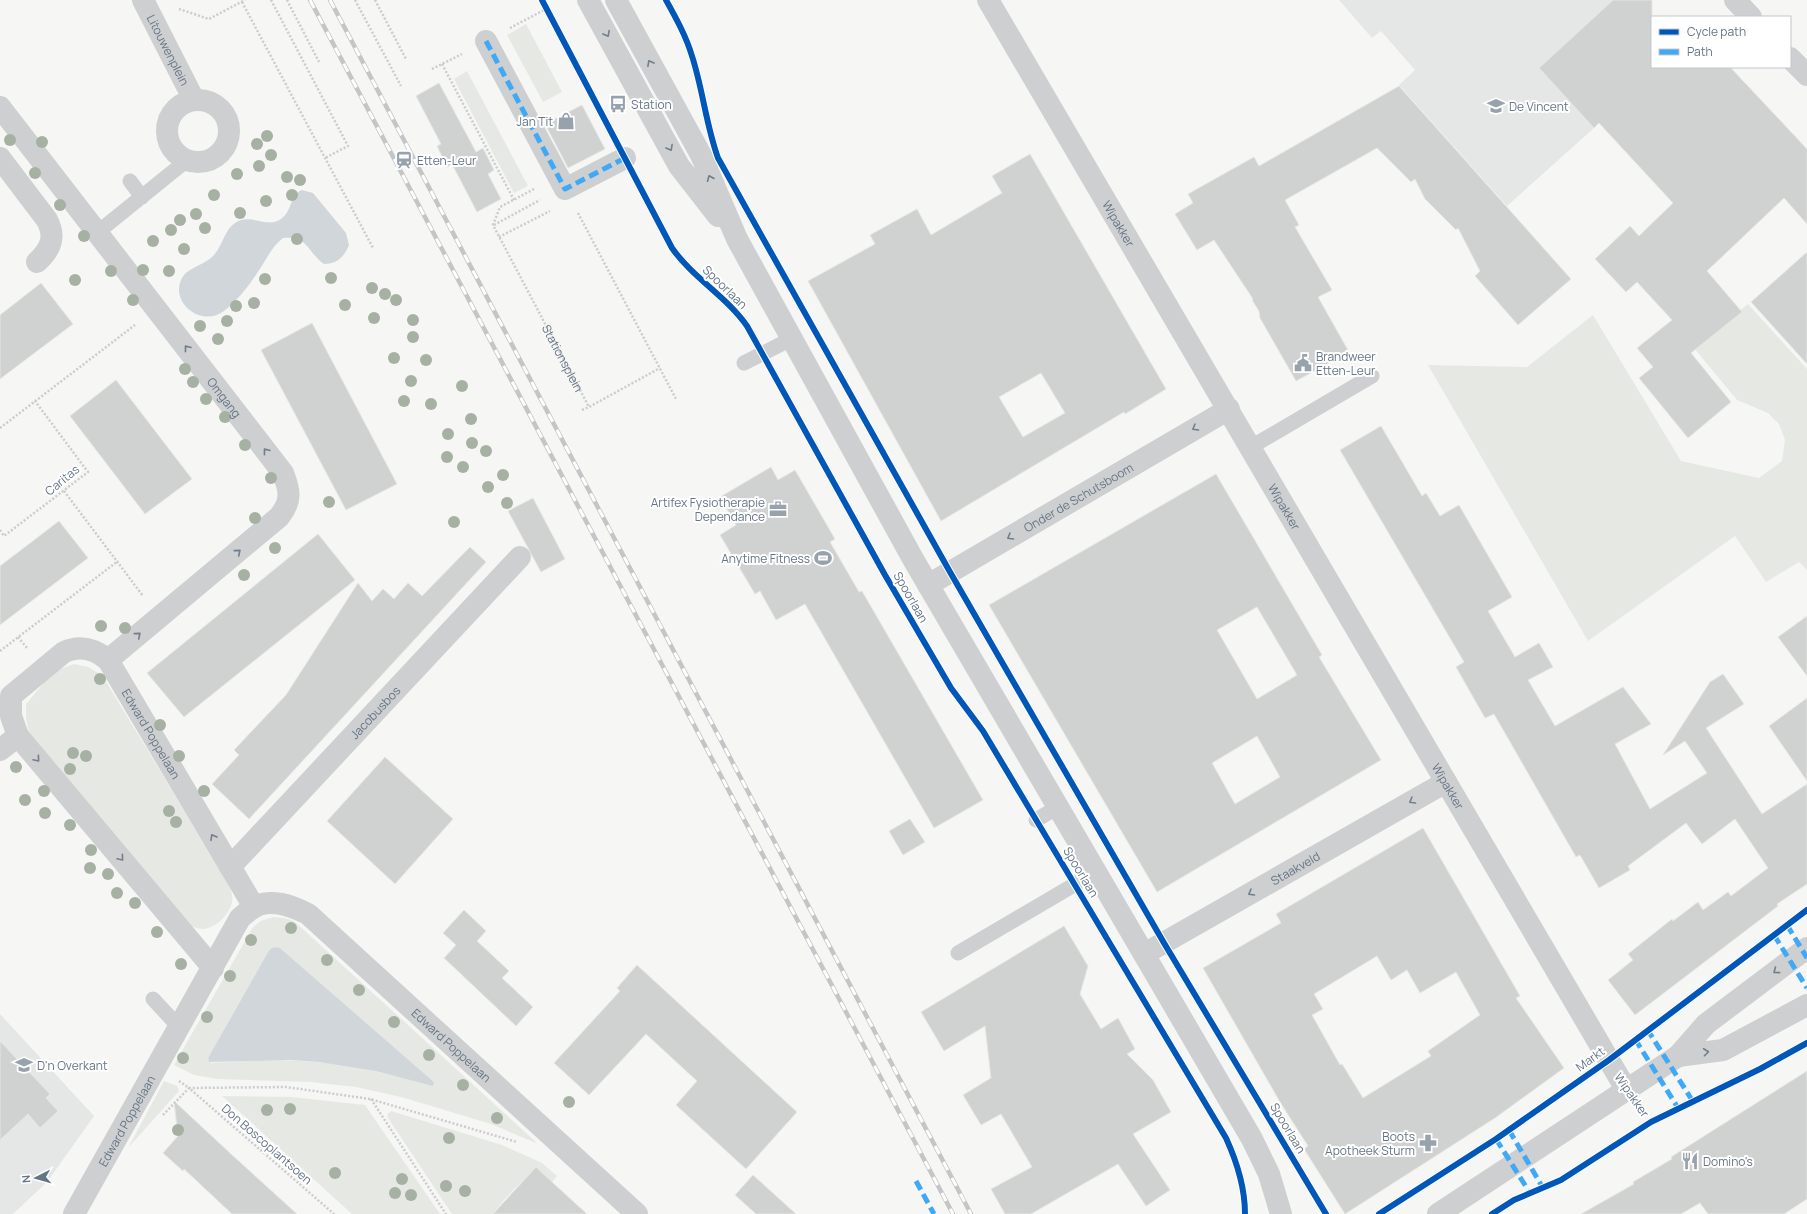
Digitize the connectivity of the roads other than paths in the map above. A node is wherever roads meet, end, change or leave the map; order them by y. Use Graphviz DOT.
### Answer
graph roads {
  1 [pos="144,0"];
  2 [pos="588,0"];
  3 [pos="616,0"];
  4 [pos="988,0"];
  5 [pos="1735,0"];
  6 [pos="1750,16"];
  7 [pos="477,46"];
  8 [pos="1791,59"];
  9 [pos="1807,75"];
  10 [pos="194,100"];
  11 [pos="0,107"];
  12 [pos="0,158"];
  13 [pos="625,158"];
  14 [pos="186,161"];
  15 [pos="130,181"];
  16 [pos="142,196"];
  17 [pos="98,232"];
  18 [pos="736,240"];
  19 [pos="37,262"];
  20 [pos="791,338"];
  21 [pos="744,363"];
  22 [pos="1372,376"];
  23 [pos="1228,409"];
  24 [pos="1251,447"];
  25 [pos="520,557"];
  26 [pos="928,585"];
  27 [pos="108,660"];
  28 [pos="5,700"];
  29 [pos="18,736"];
  30 [pos="0,750"];
  31 [pos="1446,782"];
  32 [pos="1058,807"];
  33 [pos="1036,820"];
  34 [pos="230,867"];
  35 [pos="1096,872"];
  36 [pos="254,907"];
  37 [pos="1807,948"];
  38 [pos="958,953"];
  39 [pos="1144,954"];
  40 [pos="213,968"];
  41 [pos="152,999"];
  42 [pos="1807,1005"];
  43 [pos="179,1027"];
  44 [pos="1678,1056"];
  45 [pos="1627,1091"];
  46 [pos="74,1214"];
  47 [pos="637,1214"];
  48 [pos="1281,1214"];
  49 [pos="1438,1214"];
  1 -- 10 [label="street, Litouwenplein"];
  2 -- 18 [label="street, Spoorlaan, one-way"];
  18 -- 3 [label="street, Spoorlaan, one-way"];
  4 -- 23 [label="street, Wipakker"];
  5 -- 6 [label="street"];
  7 -- 13 [label="street"];
  8 -- 9 [label="street"];
  10 -- 14 [label="street, Litouwenplein"];
  10 -- 14 [label="street, Litouwenplein"];
  11 -- 17 [label="street, Omgang"];
  12 -- 19 [label="street"];
  14 -- 16 [label="lane"];
  15 -- 16 [label="lane"];
  16 -- 17 [label="lane"];
  27 -- 17 [label="street, Omgang, one-way"];
  18 -- 20 [label="street, Spoorlaan"];
  20 -- 21 [label="lane"];
  20 -- 26 [label="street, Spoorlaan"];
  22 -- 24 [label="lane"];
  23 -- 24 [label="street, Wipakker"];
  23 -- 26 [label="street, Onder de Schutsboom, one-way"];
  24 -- 31 [label="street, Wipakker"];
  25 -- 34 [label="street, Jacobusbos"];
  26 -- 32 [label="street, Spoorlaan"];
  27 -- 28 [label="street, Edward Poppelaan"];
  34 -- 27 [label="street, Edward Poppelaan, one-way"];
  28 -- 29 [label="street, Edward Poppelaan"];
  29 -- 30 [label="street"];
  29 -- 40 [label="street, Edward Poppelaan, one-way"];
  31 -- 39 [label="street, Staakveld, one-way"];
  31 -- 45 [label="street, Wipakker"];
  32 -- 33 [label="lane"];
  32 -- 35 [label="street, Spoorlaan"];
  34 -- 36 [label="street, Edward Poppelaan"];
  35 -- 38 [label="lane, Spoorlaan"];
  35 -- 39 [label="street, Spoorlaan"];
  36 -- 40 [label="street, Edward Poppelaan"];
  36 -- 47 [label="street, Edward Poppelaan"];
  37 -- 44 [label="street, one-way"];
  39 -- 48 [label="street, Spoorlaan"];
  40 -- 43 [label="street, Edward Poppelaan"];
  41 -- 43 [label="lane"];
  44 -- 42 [label="street, one-way"];
  43 -- 46 [label="street, Edward Poppelaan"];
  44 -- 45 [label="street"];
  45 -- 49 [label="street"];
}
